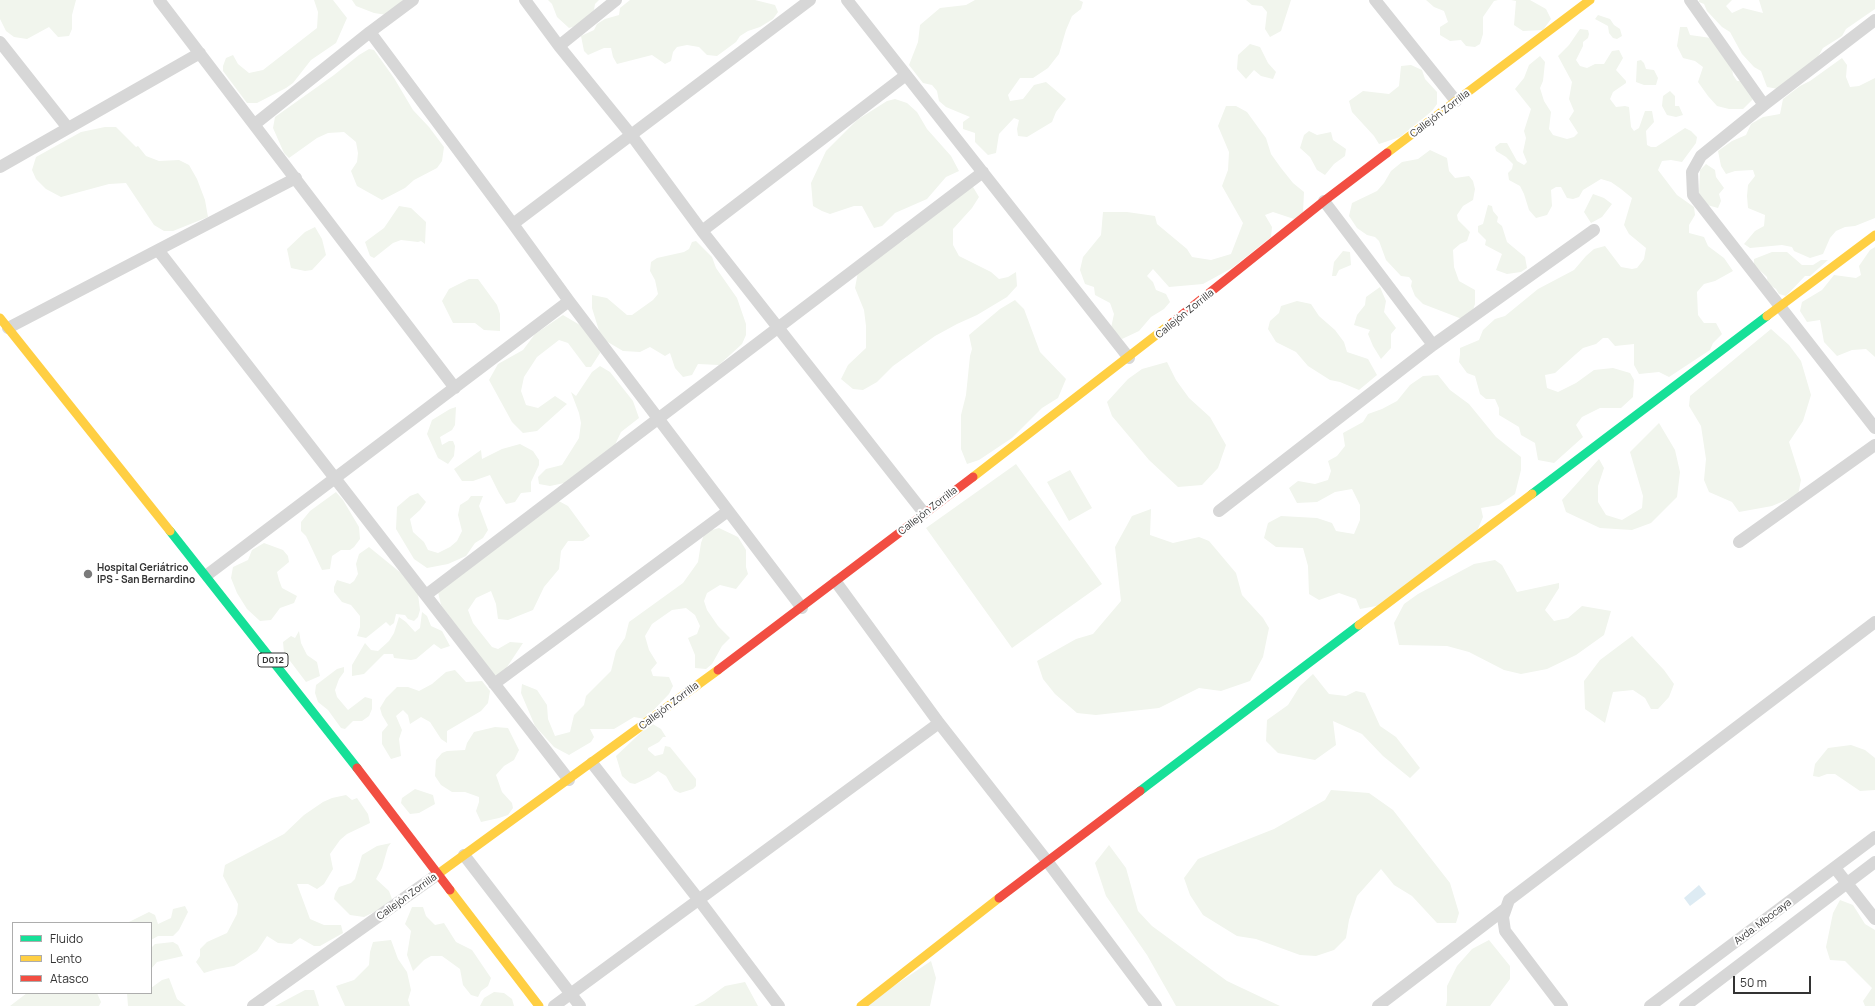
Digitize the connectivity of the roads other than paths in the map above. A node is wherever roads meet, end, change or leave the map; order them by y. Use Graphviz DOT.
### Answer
graph roads {
  1 [pos="159,0"];
  2 [pos="413,0"];
  3 [pos="525,0"];
  4 [pos="616,0"];
  5 [pos="810,0"];
  6 [pos="847,0"];
  7 [pos="1375,0"];
  8 [pos="1590,0"];
  9 [pos="1690,0"];
  10 [pos="1875,20"];
  11 [pos="370,32"];
  12 [pos="0,42"];
  13 [pos="559,46"];
  14 [pos="200,53"];
  15 [pos="906,75"];
  16 [pos="1456,101"];
  17 [pos="1764,105"];
  18 [pos="255,124"];
  19 [pos="68,128"];
  20 [pos="632,136"];
  21 [pos="0,167"];
  22 [pos="983,172"];
  23 [pos="296,178"];
  24 [pos="1324,201"];
  25 [pos="513,224"];
  26 [pos="1594,230"];
  27 [pos="702,231"];
  28 [pos="1875,235"];
  29 [pos="158,250"];
  30 [pos="569,301"];
  31 [pos="1780,308"];
  32 [pos="0,318"];
  33 [pos="778,327"];
  34 [pos="8,328"];
  35 [pos="1433,345"];
  36 [pos="1129,358"];
  37 [pos="455,388"];
  38 [pos="658,419"];
  39 [pos="1875,428"];
  40 [pos="1875,445"];
  41 [pos="335,477"];
  42 [pos="728,511"];
  43 [pos="1219,512"];
  44 [pos="924,513"];
  45 [pos="1739,542"];
  46 [pos="207,575"];
  47 [pos="836,582"];
  48 [pos="426,595"];
  49 [pos="802,608"];
  50 [pos="1875,622"];
  51 [pos="494,684"];
  52 [pos="939,723"];
  53 [pos="592,763"];
  54 [pos="569,780"];
  55 [pos="1875,837"];
  56 [pos="464,855"];
  57 [pos="1047,861"];
  58 [pos="1875,862"];
  59 [pos="1835,868"];
  60 [pos="438,874"];
  61 [pos="1848,883"];
  62 [pos="699,900"];
  63 [pos="1505,909"];
  64 [pos="1875,919"];
  65 [pos="570,993"];
  66 [pos="253,1006"];
  67 [pos="539,1006"];
  68 [pos="554,1006"];
  69 [pos="580,1006"];
  70 [pos="779,1006"];
  71 [pos="861,1006"];
  72 [pos="1156,1006"];
  73 [pos="1378,1006"];
  74 [pos="1562,1006"];
  75 [pos="1650,1006"];
  76 [pos="1685,1006"];
  1 -- 14 [label="street"];
  2 -- 11 [label="street"];
  3 -- 13 [label="street"];
  4 -- 13 [label="street"];
  5 -- 20 [label="street"];
  6 -- 15 [label="street"];
  7 -- 16 [label="street"];
  8 -- 16 [label="street, Callejón Zorrilla"];
  9 -- 17 [label="street"];
  10 -- 17 [label="street"];
  11 -- 18 [label="street"];
  11 -- 25 [label="street"];
  12 -- 19 [label="street"];
  13 -- 20 [label="street"];
  14 -- 18 [label="street"];
  14 -- 19 [label="street"];
  15 -- 22 [label="street"];
  15 -- 27 [label="street"];
  16 -- 24 [label="street, Callejón Zorrilla"];
  17 -- 31 [label="street"];
  18 -- 23 [label="street"];
  19 -- 21 [label="street"];
  20 -- 25 [label="street"];
  20 -- 27 [label="street"];
  22 -- 33 [label="street"];
  22 -- 36 [label="street"];
  23 -- 29 [label="street"];
  23 -- 37 [label="street"];
  24 -- 35 [label="street"];
  24 -- 36 [label="street, Callejón Zorrilla"];
  25 -- 30 [label="street"];
  26 -- 35 [label="street"];
  27 -- 33 [label="street"];
  28 -- 31 [label="street"];
  29 -- 34 [label="street"];
  29 -- 41 [label="street"];
  30 -- 37 [label="street"];
  30 -- 38 [label="street"];
  31 -- 39 [label="street"];
  31 -- 57 [label="street"];
  32 -- 34 [label="street, D012"];
  33 -- 38 [label="street"];
  33 -- 44 [label="street"];
  34 -- 46 [label="street, D012"];
  35 -- 43 [label="street"];
  36 -- 44 [label="street, Callejón Zorrilla"];
  37 -- 41 [label="street"];
  38 -- 42 [label="street"];
  38 -- 48 [label="street"];
  40 -- 45 [label="street"];
  41 -- 46 [label="street"];
  41 -- 48 [label="street"];
  42 -- 49 [label="street"];
  42 -- 51 [label="street"];
  44 -- 47 [label="street, Callejón Zorrilla"];
  46 -- 60 [label="street, D012"];
  47 -- 49 [label="street, Callejón Zorrilla"];
  47 -- 52 [label="street"];
  48 -- 51 [label="street"];
  49 -- 53 [label="street, Callejón Zorrilla"];
  50 -- 63 [label="street"];
  51 -- 54 [label="street"];
  52 -- 57 [label="street"];
  52 -- 62 [label="street"];
  53 -- 54 [label="street, Callejón Zorrilla"];
  53 -- 62 [label="street"];
  54 -- 56 [label="street, Callejón Zorrilla"];
  55 -- 59 [label="street, Avda. Mbocaya"];
  56 -- 60 [label="street, Callejón Zorrilla"];
  56 -- 65 [label="street"];
  57 -- 71 [label="street"];
  57 -- 72 [label="street"];
  58 -- 61 [label="street"];
  59 -- 61 [label="street"];
  59 -- 75 [label="street, Avda. Mbocaya"];
  60 -- 66 [label="street, Callejón Zorrilla"];
  60 -- 67 [label="street, D012"];
  61 -- 64 [label="street"];
  61 -- 76 [label="street"];
  62 -- 65 [label="street"];
  62 -- 70 [label="street"];
  63 -- 73 [label="street"];
  63 -- 74 [label="street"];
  65 -- 68 [label="street"];
  65 -- 69 [label="street"];
}
